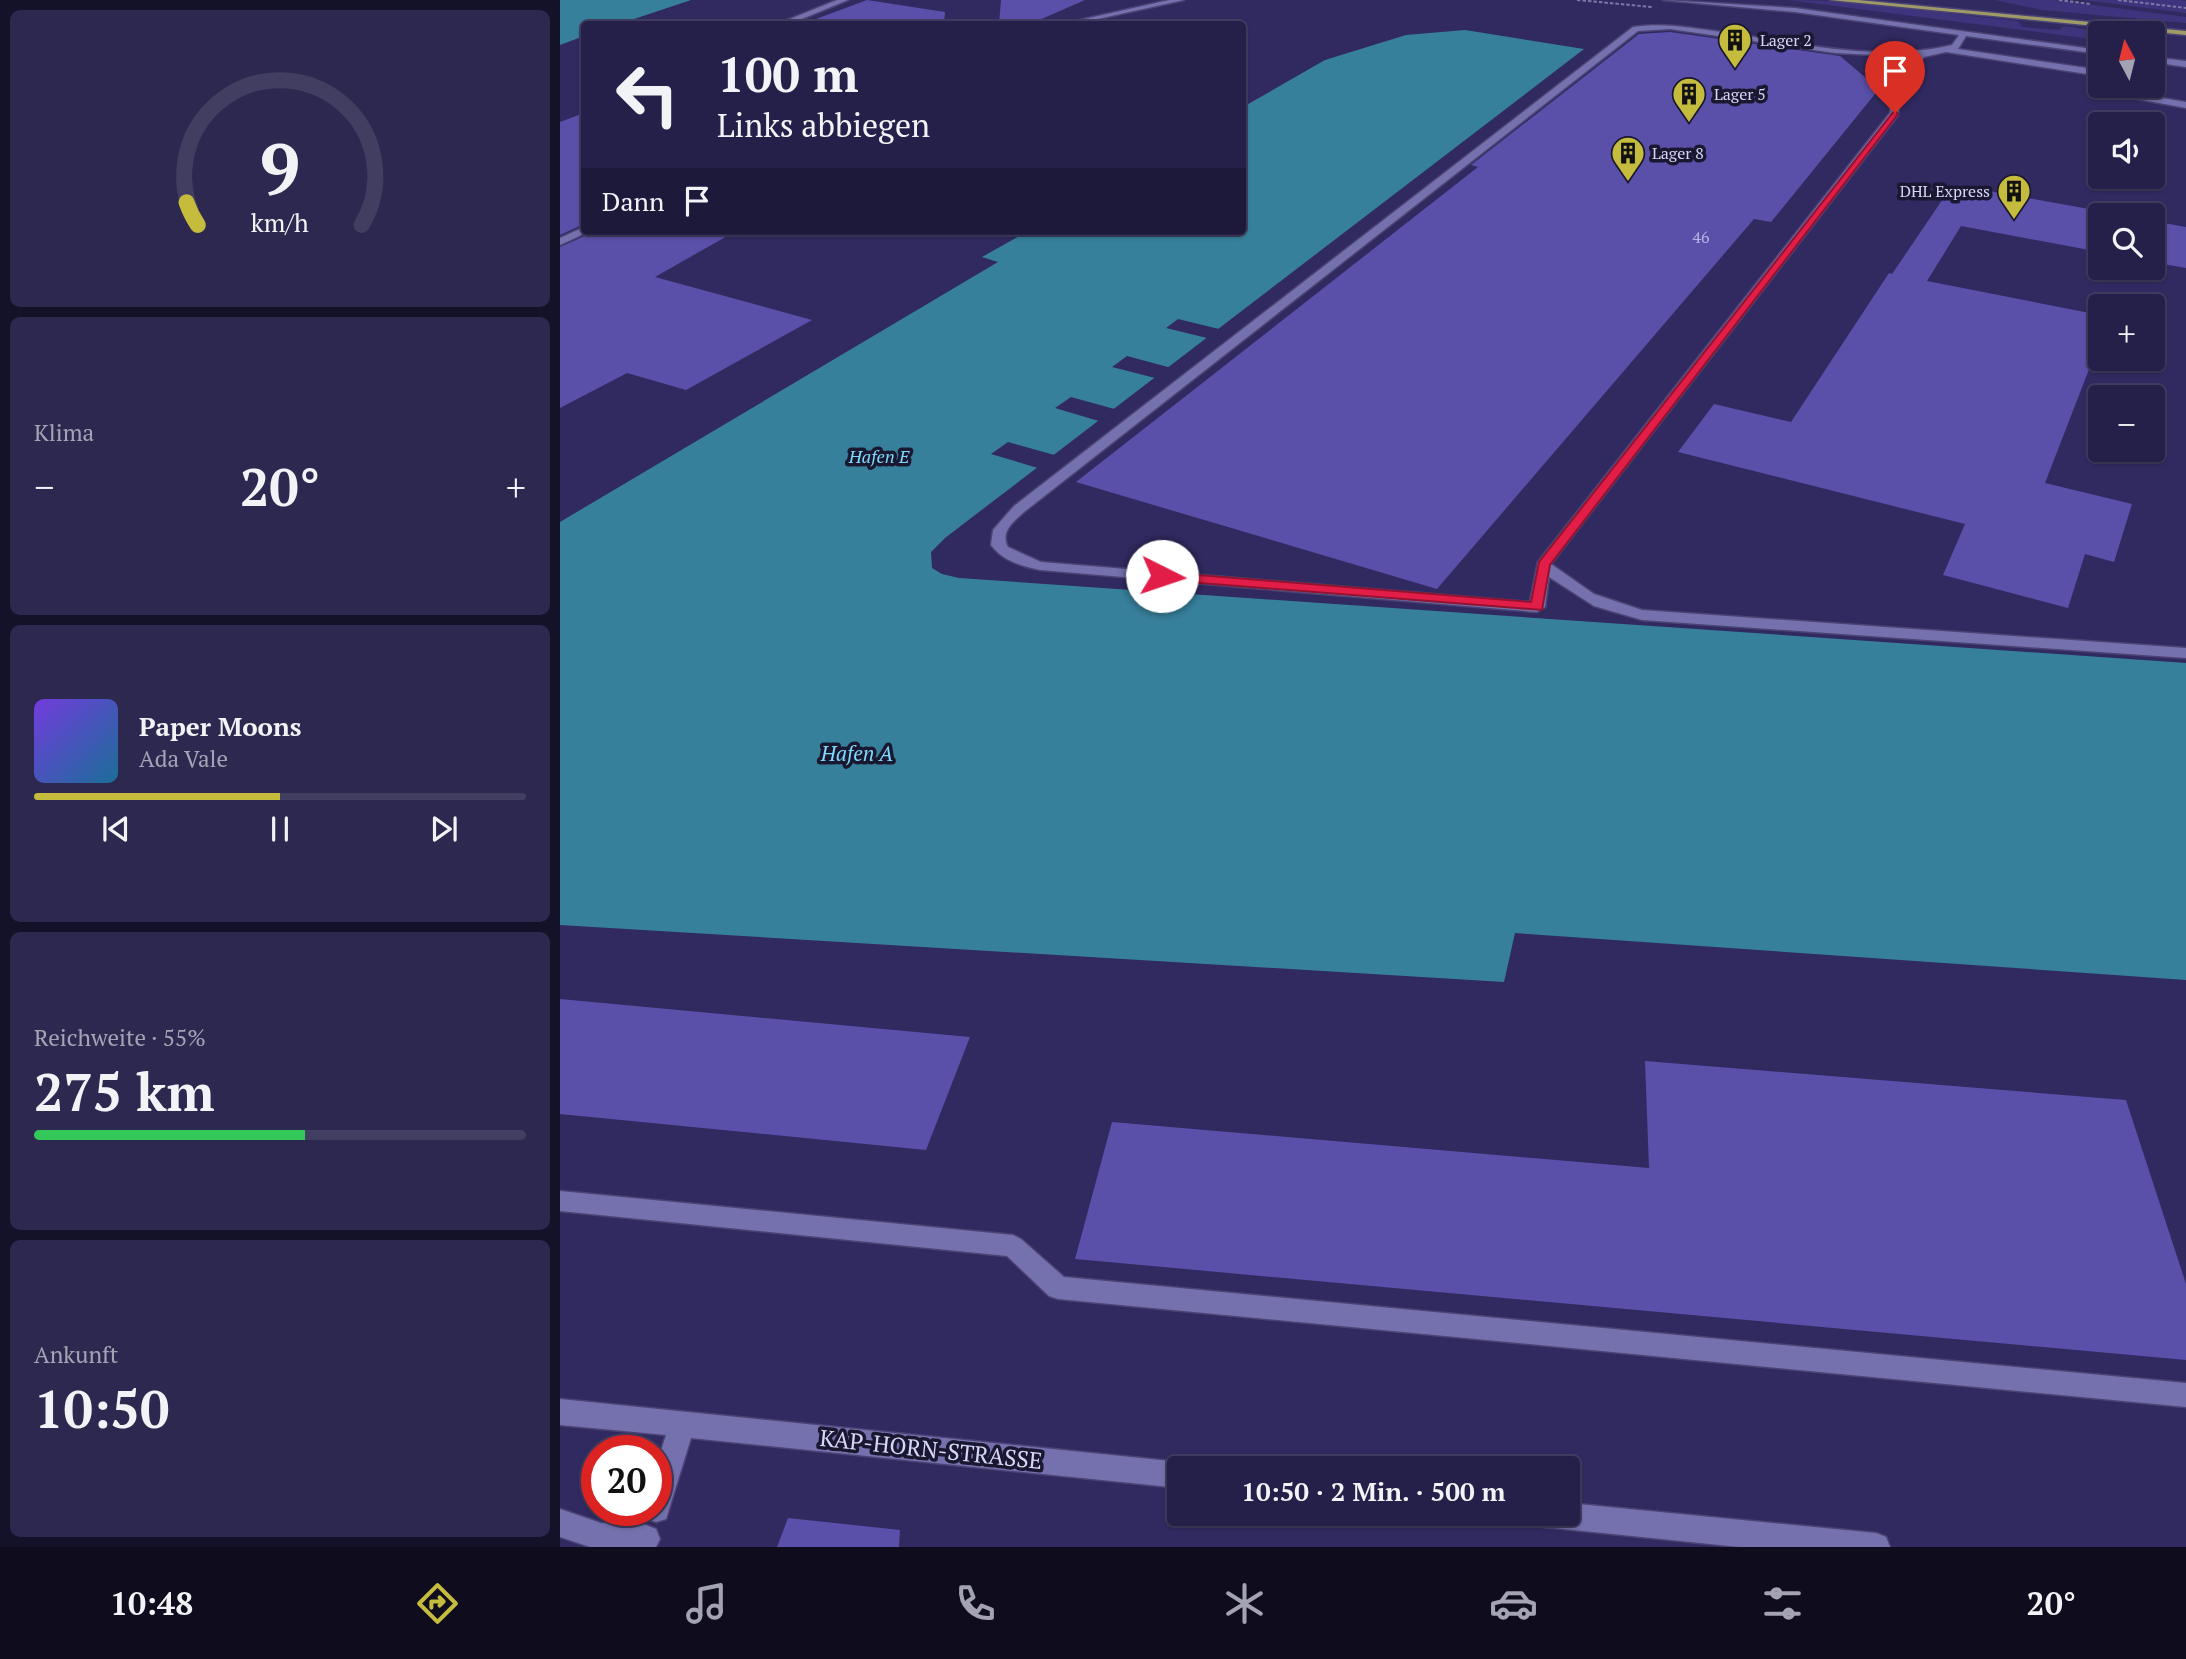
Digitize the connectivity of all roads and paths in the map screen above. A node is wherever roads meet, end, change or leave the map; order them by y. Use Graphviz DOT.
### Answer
graph roads {
  1 [pos="844,0"];
  2 [pos="1180,0"];
  3 [pos="1667,0"];
  4 [pos="1833,0"];
  5 [pos="1892,0"];
  6 [pos="2118,0"];
  7 [pos="2186,8"];
  8 [pos="789,21"];
  9 [pos="1080,21"];
  10 [pos="2186,27"];
  11 [pos="1964,33"];
  12 [pos="2186,33"];
  13 [pos="1949,50"];
  14 [pos="2088,50"];
  15 [pos="1921,55"];
  16 [pos="2165,61"];
  17 [pos="2186,64"];
  18 [pos="2088,71"];
  19 [pos="2142,98"];
  20 [pos="2186,105"];
  21 [pos="581,232"];
  22 [pos="560,242"];
  23 [pos="1543,565"];
  24 [pos="2186,653"];
  25 [pos="560,1201"];
  26 [pos="2186,1395"];
  27 [pos="560,1412"];
  28 [pos="683,1423"];
  29 [pos="672,1458"];
  30 [pos="1167,1474"];
  31 [pos="1580,1518"];
  32 [pos="560,1523"];
  33 [pos="650,1526"];
  34 [pos="645,1543"];
  35 [pos="1876,1547"];
  1 -- 8 [label="street"];
  2 -- 9 [label="street"];
  3 -- 11 [label="street"];
  4 -- 12 [label="main road"];
  5 -- 10 [label="main road"];
  6 -- 7 [label="path"];
  11 -- 13 [label="street"];
  11 -- 14 [label="street"];
  13 -- 15 [label="street"];
  13 -- 18 [label="street"];
  15 -- 23 [label="street"];
  15 -- 23 [label="street"];
  16 -- 17 [label="street"];
  19 -- 20 [label="street"];
  21 -- 22 [label="street"];
  23 -- 24 [label="street"];
  25 -- 26 [label="street"];
  27 -- 28 [label="street, KAP-HORN-STRASSE"];
  28 -- 29 [label="street"];
  28 -- 30 [label="street, KAP-HORN-STRASSE"];
  31 -- 35 [label="street"];
  32 -- 34 [label="street"];
  33 -- 34 [label="street"];
}
